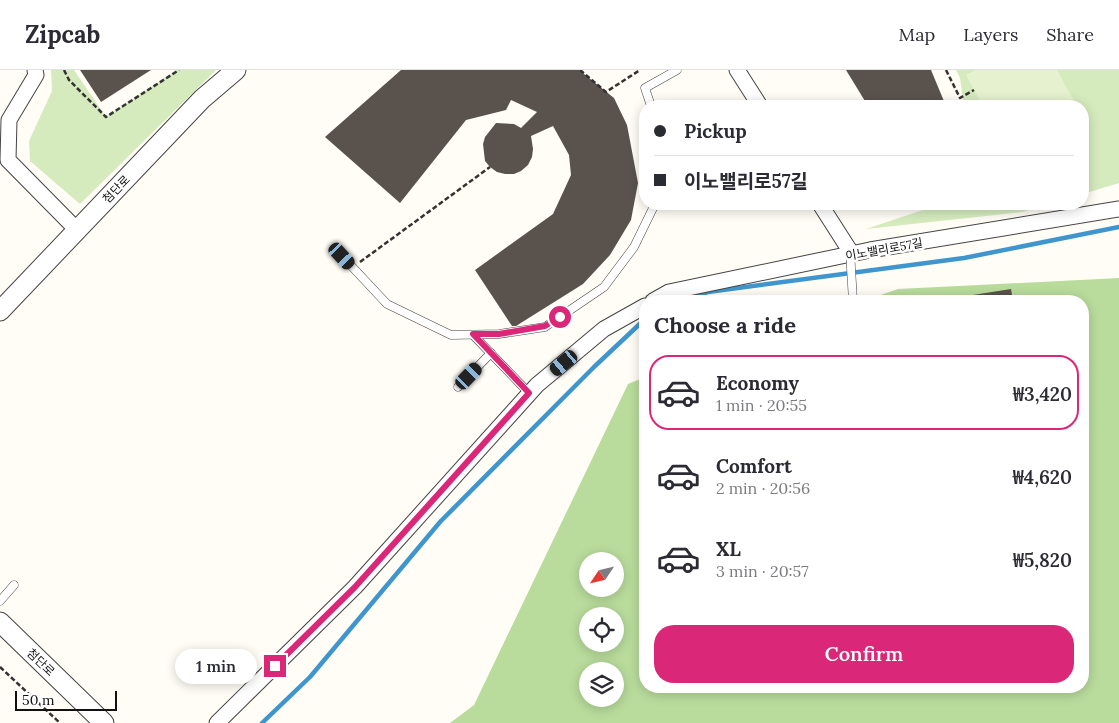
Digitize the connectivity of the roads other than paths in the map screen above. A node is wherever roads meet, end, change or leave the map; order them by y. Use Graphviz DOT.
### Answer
graph roads {
  1 [pos="35,70"];
  2 [pos="236,70"];
  3 [pos="677,70"];
  4 [pos="737,70"];
  5 [pos="648,100"];
  6 [pos="756,100"];
  7 [pos="1119,209"];
  8 [pos="652,210"];
  9 [pos="824,210"];
  10 [pos="77,230"];
  11 [pos="851,253"];
  12 [pos="342,256"];
  13 [pos="664,295"];
  14 [pos="853,295"];
  15 [pos="639,309"];
  16 [pos="0,311"];
  17 [pos="473,334"];
  18 [pos="491,353"];
  19 [pos="458,388"];
  20 [pos="529,393"];
  21 [pos="14,585"];
  22 [pos="0,601"];
  23 [pos="0,622"];
  24 [pos="104,723"];
  25 [pos="217,723"];
  1 -- 10 [label="street"];
  2 -- 10 [label="street, 첨단로"];
  3 -- 5 [label="lane"];
  4 -- 6 [label="street"];
  7 -- 11 [label="street, 이노밸리로57길"];
  8 -- 17 [label="lane"];
  9 -- 11 [label="street"];
  10 -- 16 [label="street, 첨단로"];
  11 -- 13 [label="street, 이노밸리로57길"];
  11 -- 14 [label="lane, bridge"];
  12 -- 17 [label="lane"];
  15 -- 20 [label="street"];
  17 -- 18 [label="lane"];
  18 -- 19 [label="lane"];
  18 -- 20 [label="lane"];
  20 -- 25 [label="street"];
  21 -- 22 [label="lane"];
  23 -- 24 [label="street, 첨단로"];
}
